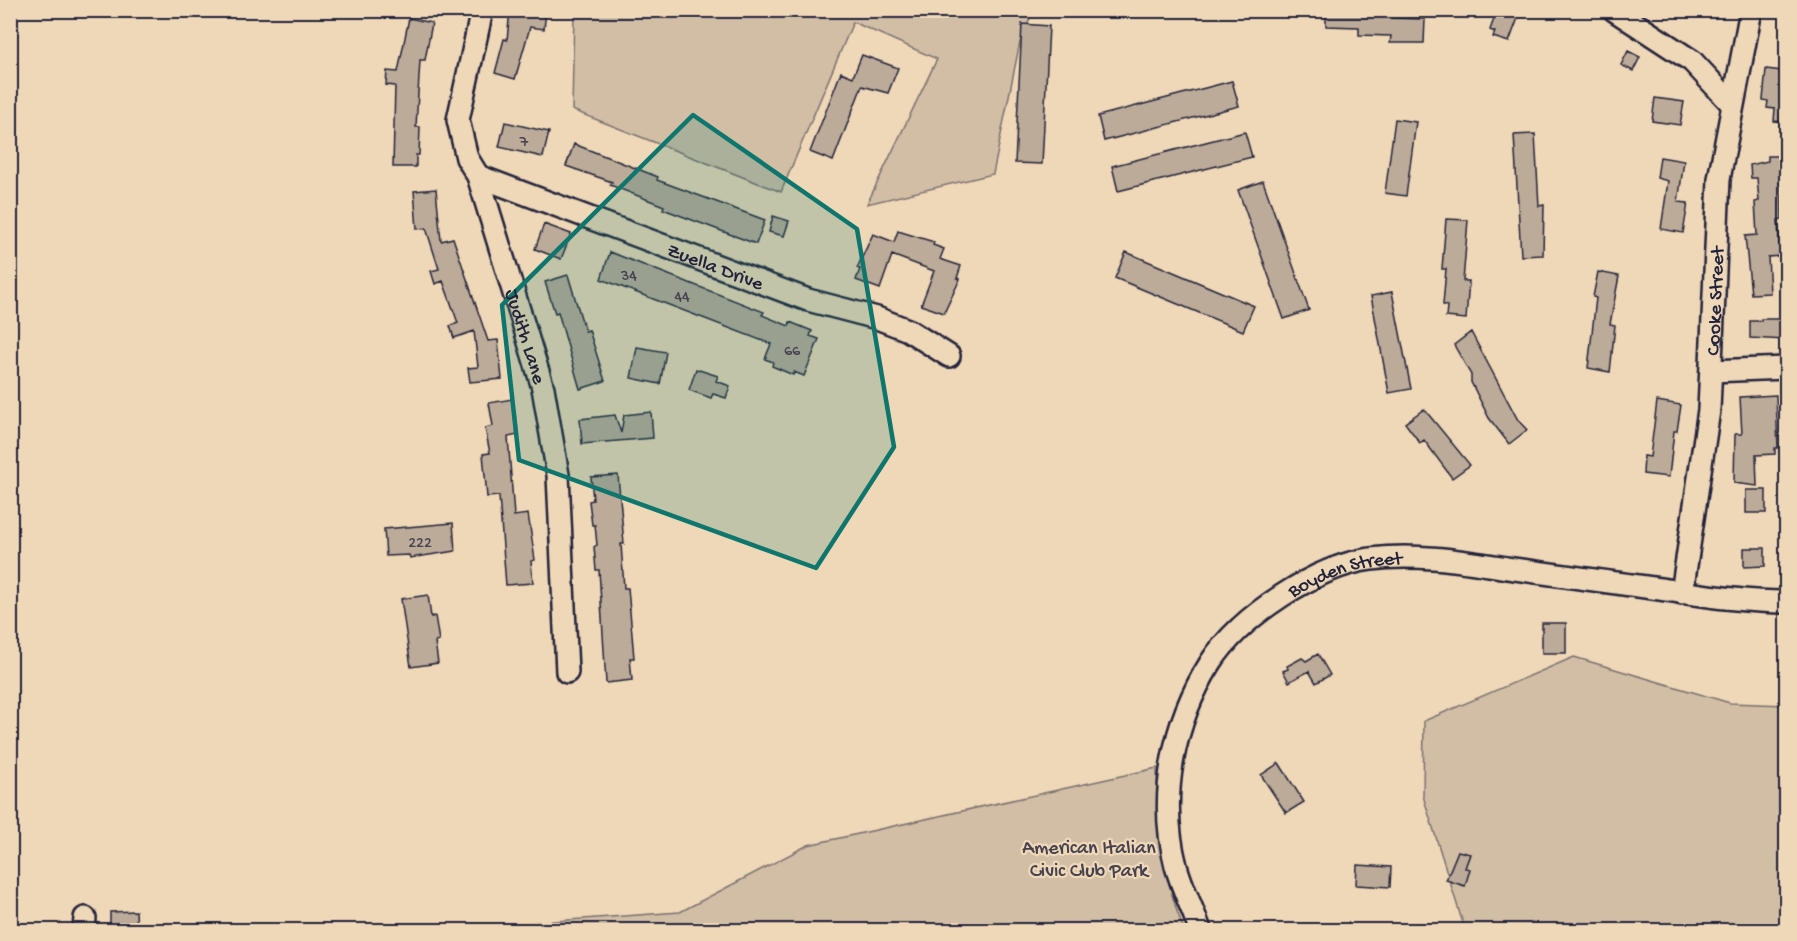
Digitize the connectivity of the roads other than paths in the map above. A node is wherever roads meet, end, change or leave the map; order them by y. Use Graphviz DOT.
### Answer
graph roads {
  1 [pos="482,10"];
  2 [pos="1614,10"];
  3 [pos="1751,10"];
  4 [pos="1732,104"];
  5 [pos="478,176"];
  6 [pos="949,356"];
  7 [pos="1786,368"];
  8 [pos="1711,372"];
  9 [pos="1682,593"];
  10 [pos="1786,602"];
  11 [pos="567,672"];
  12 [pos="1200,930"];
  1 -- 5 [label="street, Judith Lane"];
  2 -- 4 [label="street"];
  3 -- 4 [label="street, Cooke Street"];
  4 -- 8 [label="street, Cooke Street"];
  5 -- 6 [label="street, Zuella Drive"];
  5 -- 11 [label="street, Judith Lane"];
  7 -- 8 [label="street"];
  8 -- 9 [label="street, Cooke Street"];
  9 -- 10 [label="street, Boyden Street"];
  9 -- 12 [label="street, Boyden Street"];
}
